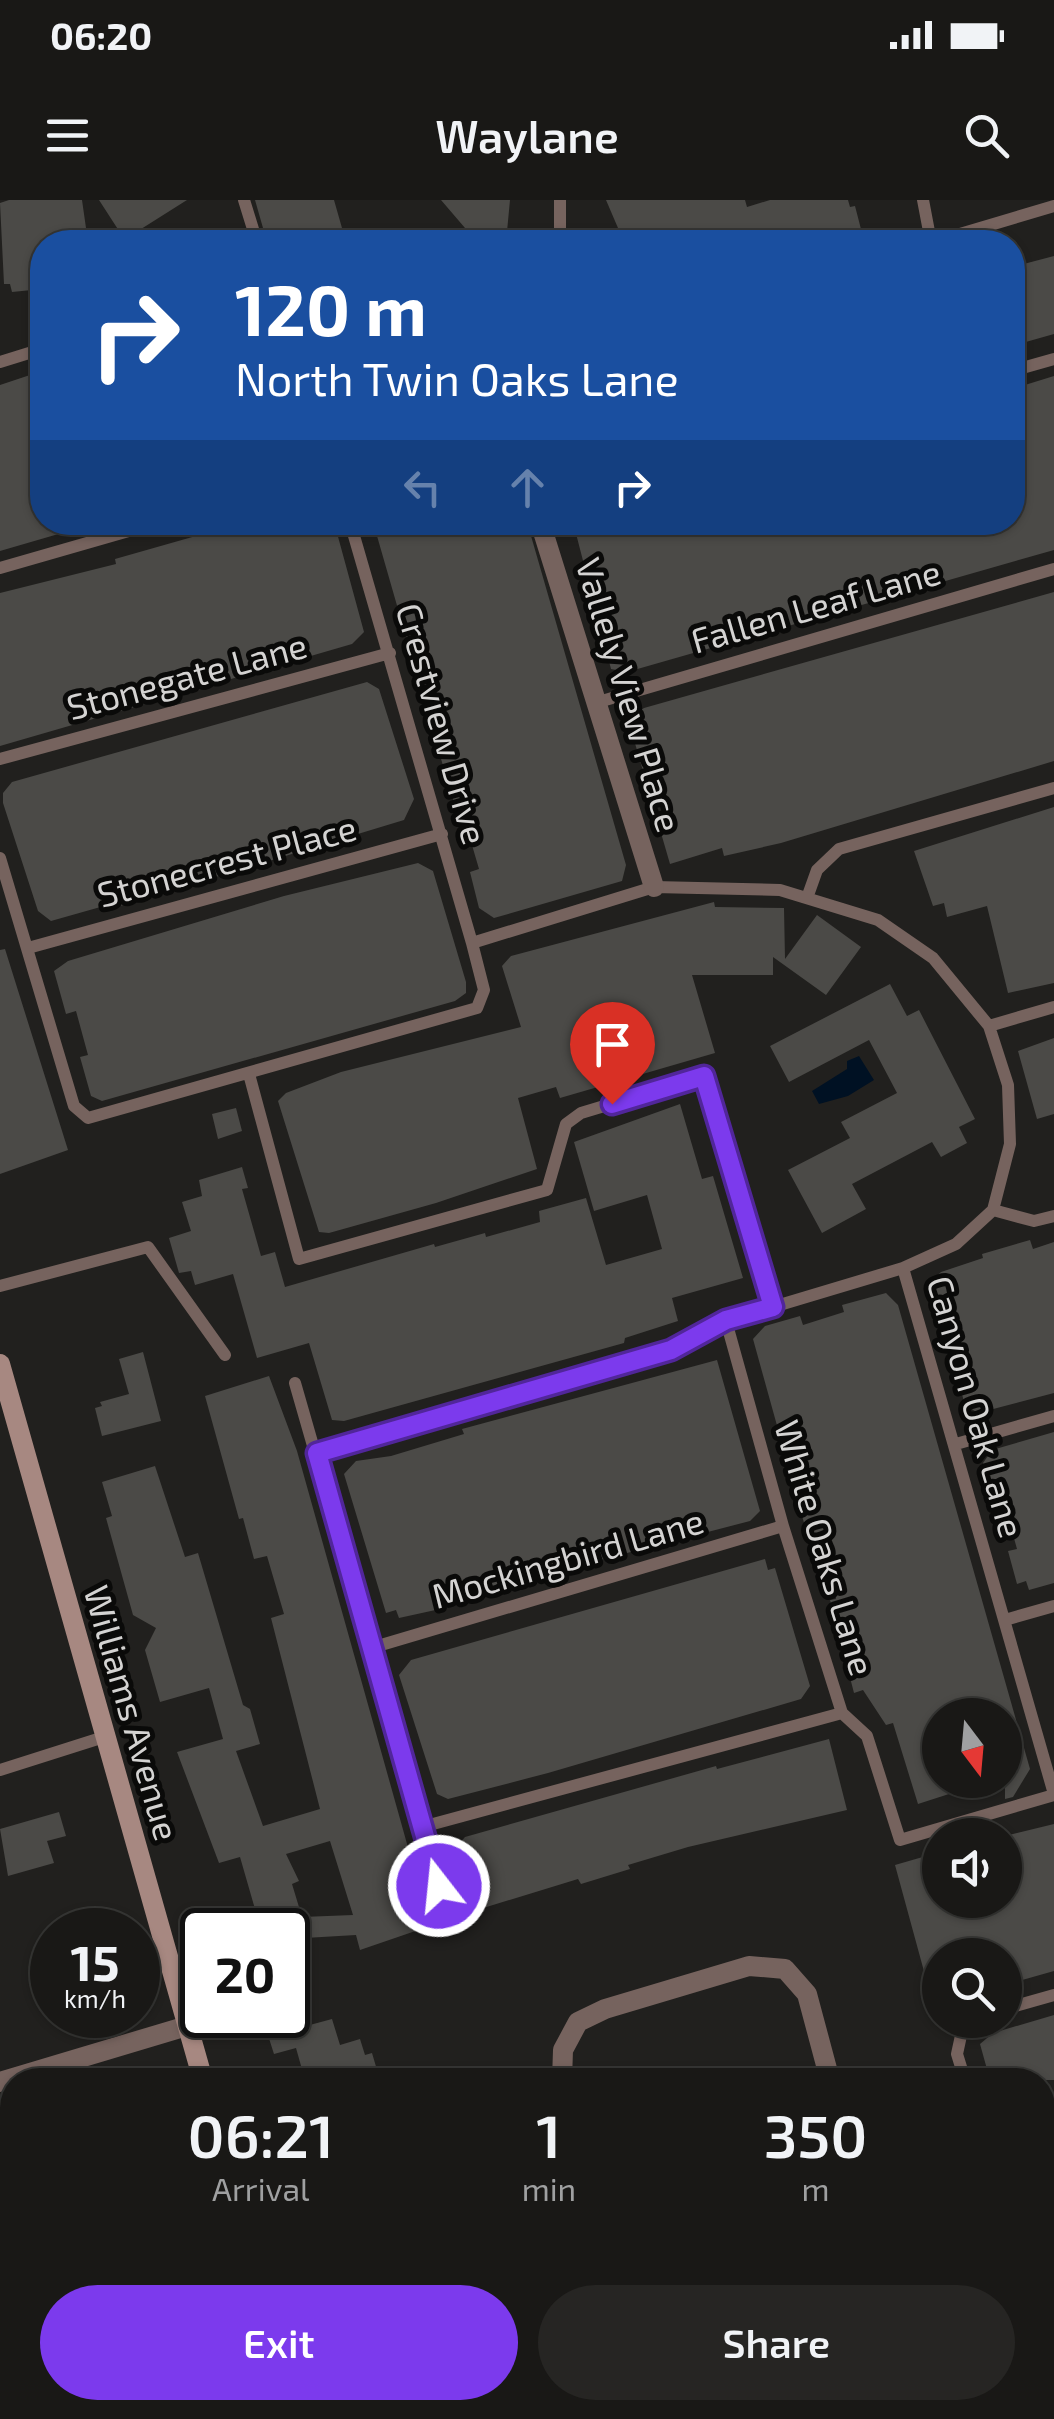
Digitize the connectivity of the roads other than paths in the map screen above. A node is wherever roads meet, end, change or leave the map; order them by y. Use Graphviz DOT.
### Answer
graph roads {
  1 [pos="244,200"];
  2 [pos="560,200"];
  3 [pos="923,200"];
  4 [pos="1054,206"];
  5 [pos="253,230"];
  6 [pos="560,230"];
  7 [pos="929,230"];
  8 [pos="973,230"];
  9 [pos="30,353"];
  10 [pos="1054,359"];
  11 [pos="0,362"];
  12 [pos="1025,367"];
  13 [pos="115,535"];
  14 [pos="354,535"];
  15 [pos="544,535"];
  16 [pos="0,568"];
  17 [pos="1054,568"];
  18 [pos="390,653"];
  19 [pos="596,703"];
  20 [pos="0,759"];
  21 [pos="1054,788"];
  22 [pos="442,834"];
  23 [pos="0,858"];
  24 [pos="654,888"];
  25 [pos="807,898"];
  26 [pos="472,944"];
  27 [pos="28,948"];
  28 [pos="1054,1008"];
  29 [pos="989,1026"];
  30 [pos="249,1074"];
  31 [pos="993,1210"];
  32 [pos="1054,1216"];
  33 [pos="903,1268"];
  34 [pos="0,1286"];
  35 [pos="773,1307"];
  36 [pos="726,1320"];
  37 [pos="225,1355"];
  38 [pos="0,1364"];
  39 [pos="295,1383"];
  40 [pos="1054,1416"];
  41 [pos="956,1444"];
  42 [pos="317,1453"];
  43 [pos="783,1526"];
  44 [pos="1054,1606"];
  45 [pos="1005,1620"];
  46 [pos="371,1648"];
  47 [pos="842,1714"];
  48 [pos="104,1737"];
  49 [pos="0,1770"];
  50 [pos="1054,1795"];
  51 [pos="422,1827"];
  52 [pos="448,1916"];
  53 [pos="1054,1995"];
  54 [pos="180,2002"];
  55 [pos="1022,2004"];
  56 [pos="180,2028"];
  57 [pos="191,2038"];
  58 [pos="961,2038"];
  59 [pos="47,2068"];
  60 [pos="199,2068"];
  61 [pos="562,2068"];
  62 [pos="827,2068"];
  63 [pos="962,2068"];
  1 -- 5 [label="lane"];
  2 -- 6 [label="lane"];
  3 -- 7 [label="lane"];
  4 -- 8 [label="lane"];
  9 -- 11 [label="lane"];
  10 -- 12 [label="lane"];
  13 -- 16 [label="lane"];
  14 -- 18 [label="lane, Crestview Drive"];
  15 -- 19 [label="street, Vallely View Place"];
  17 -- 19 [label="lane, Fallen Leaf Lane"];
  18 -- 20 [label="lane, Stonegate Lane"];
  18 -- 22 [label="lane, Crestview Drive"];
  19 -- 24 [label="street, Vallely View Place"];
  21 -- 25 [label="lane"];
  22 -- 26 [label="lane, Crestview Drive"];
  22 -- 27 [label="lane, Stonecrest Place"];
  23 -- 27 [label="lane"];
  24 -- 25 [label="lane"];
  24 -- 26 [label="lane"];
  25 -- 29 [label="lane"];
  26 -- 30 [label="lane, Crestview Drive"];
  27 -- 30 [label="lane"];
  28 -- 29 [label="lane"];
  29 -- 31 [label="lane"];
  30 -- 35 [label="lane"];
  31 -- 32 [label="lane"];
  31 -- 33 [label="lane"];
  33 -- 35 [label="lane"];
  33 -- 41 [label="lane, Canyon Oak Lane"];
  34 -- 37 [label="lane"];
  35 -- 36 [label="lane"];
  36 -- 42 [label="lane"];
  36 -- 43 [label="lane, White Oaks Lane"];
  38 -- 48 [label="street, Williams Avenue"];
  39 -- 42 [label="lane"];
  40 -- 41 [label="lane"];
  41 -- 45 [label="lane, Canyon Oak Lane"];
  42 -- 46 [label="lane"];
  43 -- 46 [label="lane, Mockingbird Lane"];
  43 -- 47 [label="lane, White Oaks Lane"];
  44 -- 45 [label="lane"];
  45 -- 50 [label="lane, Canyon Oak Lane"];
  46 -- 51 [label="lane"];
  47 -- 50 [label="lane, White Oaks Lane"];
  47 -- 51 [label="lane"];
  48 -- 49 [label="lane"];
  48 -- 54 [label="street, Williams Avenue"];
  51 -- 52 [label="lane"];
  53 -- 55 [label="lane"];
  56 -- 59 [label="street"];
  57 -- 60 [label="street, Williams Avenue"];
  58 -- 63 [label="lane"];
  61 -- 62 [label="street"];
}
